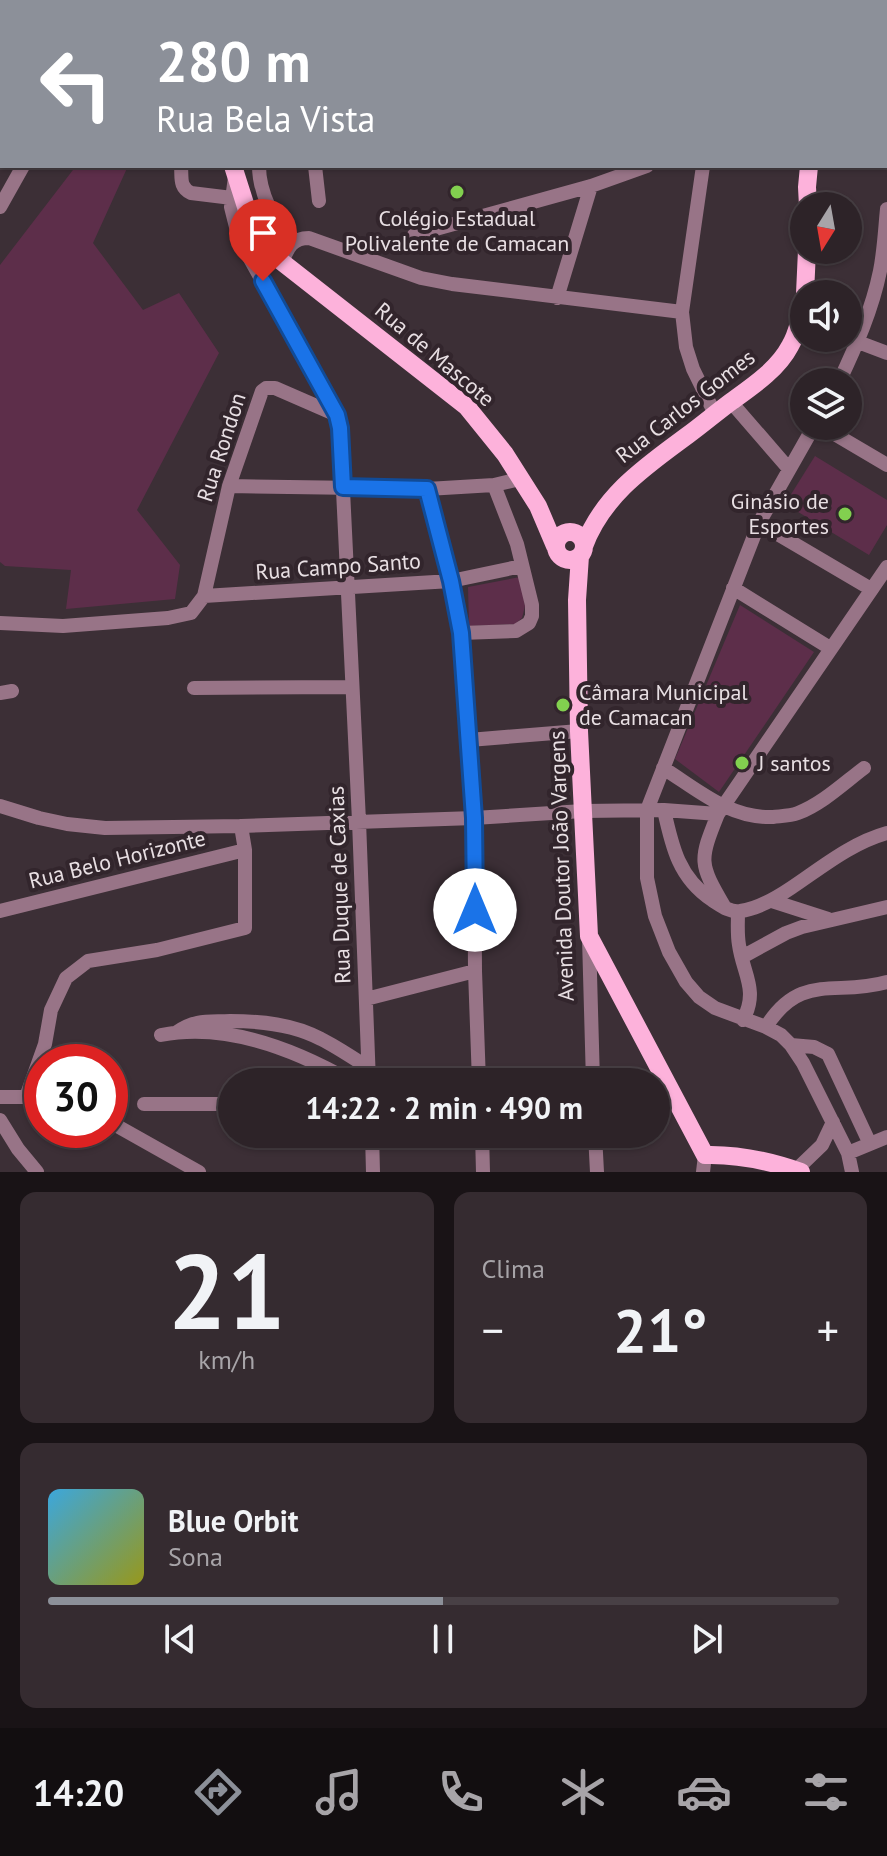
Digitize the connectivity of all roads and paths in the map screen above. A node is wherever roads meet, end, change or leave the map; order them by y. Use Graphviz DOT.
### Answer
graph roads {
  1 [pos="22,168"];
  2 [pos="181,168"];
  3 [pos="259,168"];
  4 [pos="315,168"];
  5 [pos="641,168"];
  6 [pos="703,168"];
  7 [pos="809,168"];
  8 [pos="234,172"];
  9 [pos="591,186"];
  10 [pos="808,192"];
  11 [pos="232,198"];
  12 [pos="319,201"];
  13 [pos="0,207"];
  14 [pos="887,209"];
  15 [pos="414,235"];
  16 [pos="290,243"];
  17 [pos="282,262"];
  18 [pos="557,298"];
  19 [pos="682,312"];
  20 [pos="862,331"];
  21 [pos="862,344"];
  22 [pos="790,347"];
  23 [pos="887,353"];
  24 [pos="731,402"];
  25 [pos="715,414"];
  26 [pos="337,415"];
  27 [pos="806,440"];
  28 [pos="845,440"];
  29 [pos="887,465"];
  30 [pos="789,469"];
  31 [pos="520,479"];
  32 [pos="494,485"];
  33 [pos="229,486"];
  34 [pos="343,487"];
  35 [pos="427,489"];
  36 [pos="759,523"];
  37 [pos="558,551"];
  38 [pos="582,551"];
  39 [pos="522,566"];
  40 [pos="887,567"];
  41 [pos="451,581"];
  42 [pos="348,587"];
  43 [pos="733,588"];
  44 [pos="871,589"];
  45 [pos="204,596"];
  46 [pos="577,600"];
  47 [pos="0,623"];
  48 [pos="461,633"];
  49 [pos="830,648"];
  50 [pos="352,687"];
  51 [pos="194,688"];
  52 [pos="579,731"];
  53 [pos="469,740"];
  54 [pos="663,768"];
  55 [pos="864,768"];
  56 [pos="0,806"];
  57 [pos="647,810"];
  58 [pos="664,810"];
  59 [pos="720,810"];
  60 [pos="583,811"];
  61 [pos="474,818"];
  62 [pos="359,821"];
  63 [pos="241,826"];
  64 [pos="887,833"];
  65 [pos="245,850"];
  66 [pos="772,901"];
  67 [pos="887,907"];
  68 [pos="732,910"];
  69 [pos="0,911"];
  70 [pos="831,920"];
  71 [pos="589,936"];
  72 [pos="742,957"];
  73 [pos="475,971"];
  74 [pos="887,982"];
  75 [pos="366,999"];
  76 [pos="743,1020"];
  77 [pos="766,1027"];
  78 [pos="177,1032"];
  79 [pos="161,1035"];
  80 [pos="45,1044"];
  81 [pos="791,1045"];
  82 [pos="323,1068"];
  83 [pos="360,1068"];
  84 [pos="369,1068"];
  85 [pos="478,1068"];
  86 [pos="593,1068"];
  87 [pos="652,1068"];
  88 [pos="0,1097"];
  89 [pos="24,1097"];
  90 [pos="144,1104"];
  91 [pos="218,1104"];
  92 [pos="670,1104"];
  93 [pos="0,1120"];
  94 [pos="833,1122"];
  95 [pos="128,1132"];
  96 [pos="887,1137"];
  97 [pos="870,1144"];
  98 [pos="372,1148"];
  99 [pos="482,1148"];
  100 [pos="596,1148"];
  101 [pos="848,1153"];
  102 [pos="704,1164"];
  103 [pos="799,1171"];
  104 [pos="37,1172"];
  105 [pos="199,1172"];
  106 [pos="373,1172"];
  107 [pos="483,1172"];
  108 [pos="597,1172"];
  109 [pos="852,1172"];
  1 -- 13 [label="street"];
  2 -- 11 [label="street"];
  3 -- 16 [label="street"];
  4 -- 12 [label="street"];
  5 -- 9 [label="street"];
  6 -- 19 [label="street"];
  7 -- 10 [label="main road"];
  8 -- 11 [label="street"];
  8 -- 17 [label="main road, Rua de Mascote"];
  9 -- 15 [label="street"];
  9 -- 18 [label="street"];
  11 -- 26 [label="street"];
  14 -- 20 [label="street"];
  16 -- 17 [label="street"];
  16 -- 18 [label="street"];
  17 -- 31 [label="main road, Rua de Mascote"];
  18 -- 19 [label="street"];
  19 -- 25 [label="street"];
  21 -- 23 [label="street"];
  22 -- 24 [label="main road, Rua Carlos Gomes"];
  24 -- 25 [label="main road, Rua Carlos Gomes"];
  24 -- 30 [label="street"];
  25 -- 38 [label="main road, Rua Carlos Gomes"];
  26 -- 33 [label="street, Rua Rondon"];
  26 -- 34 [label="street, Rua Duque de Caxias"];
  27 -- 30 [label="street"];
  28 -- 29 [label="street"];
  30 -- 36 [label="street"];
  31 -- 32 [label="street"];
  31 -- 37 [label="main road, Rua de Mascote"];
  32 -- 35 [label="street"];
  32 -- 39 [label="street"];
  33 -- 34 [label="street"];
  33 -- 45 [label="street, Rua Rondon"];
  34 -- 35 [label="street"];
  34 -- 42 [label="street, Rua Duque de Caxias"];
  35 -- 41 [label="street"];
  36 -- 43 [label="street"];
  36 -- 44 [label="street"];
  37 -- 38 [label="main road"];
  37 -- 38 [label="main road"];
  37 -- 46 [label="main road, Avenida Doutor João Vargens"];
  38 -- 46 [label="main road, Avenida Doutor João Vargens"];
  39 -- 41 [label="street, Rua Campo Santo"];
  39 -- 48 [label="street"];
  40 -- 44 [label="street"];
  41 -- 42 [label="street, Rua Campo Santo"];
  41 -- 48 [label="street"];
  42 -- 45 [label="street, Rua Campo Santo"];
  42 -- 50 [label="street, Rua Duque de Caxias"];
  43 -- 49 [label="street"];
  43 -- 54 [label="street"];
  44 -- 49 [label="street"];
  45 -- 47 [label="street"];
  46 -- 52 [label="main road, Avenida Doutor João Vargens"];
  48 -- 53 [label="street"];
  49 -- 59 [label="street"];
  50 -- 51 [label="street"];
  50 -- 62 [label="street, Rua Duque de Caxias"];
  52 -- 53 [label="street"];
  52 -- 60 [label="main road, Avenida Doutor João Vargens"];
  53 -- 61 [label="street"];
  54 -- 57 [label="street"];
  54 -- 59 [label="street"];
  55 -- 59 [label="street"];
  56 -- 63 [label="street"];
  57 -- 58 [label="street"];
  57 -- 60 [label="street"];
  57 -- 76 [label="street"];
  58 -- 59 [label="street"];
  58 -- 68 [label="street"];
  59 -- 68 [label="street"];
  60 -- 61 [label="street"];
  60 -- 71 [label="main road, Avenida Doutor João Vargens"];
  61 -- 62 [label="street"];
  61 -- 73 [label="street"];
  62 -- 63 [label="street"];
  62 -- 75 [label="street, Rua Duque de Caxias"];
  63 -- 65 [label="street"];
  64 -- 66 [label="street"];
  65 -- 69 [label="street, Rua Belo Horizonte"];
  65 -- 80 [label="street"];
  66 -- 68 [label="street"];
  66 -- 70 [label="street"];
  67 -- 70 [label="street"];
  68 -- 72 [label="street"];
  70 -- 72 [label="street"];
  71 -- 86 [label="street, Avenida Doutor João Vargens"];
  71 -- 87 [label="main road"];
  72 -- 76 [label="street"];
  73 -- 75 [label="street"];
  73 -- 85 [label="street"];
  74 -- 77 [label="street"];
  75 -- 84 [label="street, Rua Duque de Caxias"];
  76 -- 77 [label="street"];
  77 -- 81 [label="street"];
  78 -- 79 [label="street"];
  78 -- 82 [label="street"];
  78 -- 83 [label="street"];
  81 -- 94 [label="street"];
  81 -- 97 [label="street"];
  88 -- 89 [label="street"];
  90 -- 91 [label="street"];
  92 -- 102 [label="main road"];
  93 -- 104 [label="street"];
  94 -- 101 [label="street"];
  94 -- 103 [label="street"];
  95 -- 105 [label="street"];
  96 -- 97 [label="street"];
  97 -- 101 [label="street"];
  98 -- 106 [label="street"];
  99 -- 107 [label="street"];
  100 -- 108 [label="street"];
  101 -- 109 [label="street"];
  102 -- 103 [label="main road"];
}
